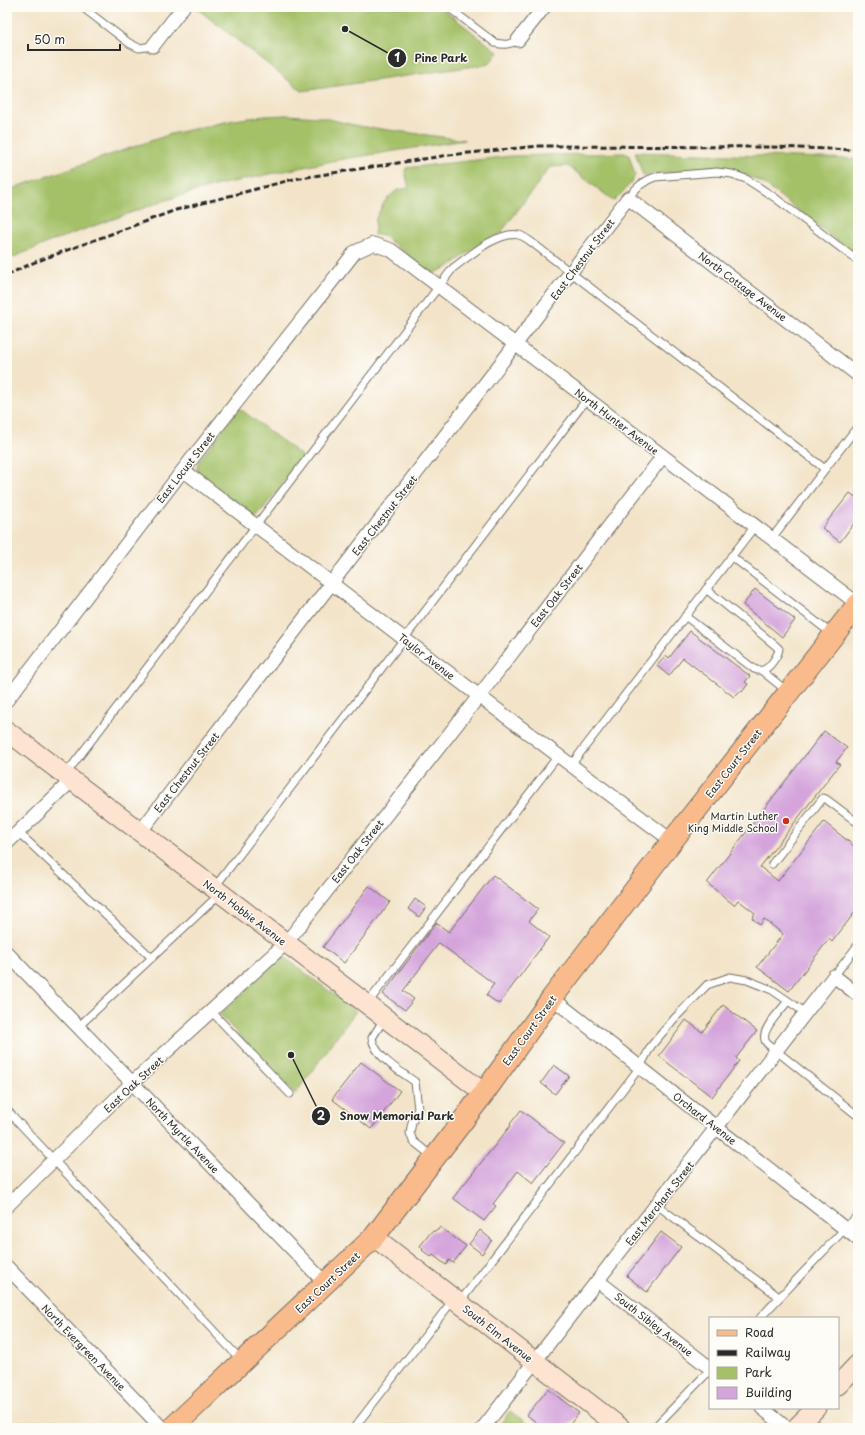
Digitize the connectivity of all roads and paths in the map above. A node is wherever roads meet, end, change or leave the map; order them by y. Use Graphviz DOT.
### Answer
graph roads {
  1 [pos="82,7"];
  2 [pos="184,7"];
  3 [pos="448,7"];
  4 [pos="544,7"];
  5 [pos="518,40"];
  6 [pos="154,46"];
  7 [pos="628,198"];
  8 [pos="373,244"];
  9 [pos="858,261"];
  10 [pos="572,272"];
  11 [pos="439,286"];
  12 [pos="516,345"];
  13 [pos="858,374"];
  14 [pos="587,398"];
  15 [pos="858,426"];
  16 [pos="663,456"];
  17 [pos="825,469"];
  18 [pos="183,470"];
  19 [pos="256,525"];
  20 [pos="755,526"];
  21 [pos="772,538"];
  22 [pos="731,556"];
  23 [pos="332,583"];
  24 [pos="706,589"];
  25 [pos="858,604"];
  26 [pos="686,616"];
  27 [pos="834,635"];
  28 [pos="404,638"];
  29 [pos="762,671"];
  30 [pos="789,693"];
  31 [pos="479,696"];
  32 [pos="7,700"];
  33 [pos="7,731"];
  34 [pos="558,756"];
  35 [pos="571,765"];
  36 [pos="68,778"];
  37 [pos="858,823"];
  38 [pos="18,832"];
  39 [pos="140,832"];
  40 [pos="672,841"];
  41 [pos="7,843"];
  42 [pos="772,864"];
  43 [pos="217,891"];
  44 [pos="286,943"];
  45 [pos="858,945"];
  46 [pos="7,952"];
  47 [pos="152,958"];
  48 [pos="834,976"];
  49 [pos="858,995"];
  50 [pos="552,998"];
  51 [pos="788,1001"];
  52 [pos="367,1005"];
  53 [pos="211,1011"];
  54 [pos="806,1013"];
  55 [pos="385,1018"];
  56 [pos="78,1027"];
  57 [pos="776,1051"];
  58 [pos="640,1067"];
  59 [pos="132,1083"];
  60 [pos="484,1093"];
  61 [pos="290,1094"];
  62 [pos="7,1110"];
  63 [pos="858,1116"];
  64 [pos="718,1128"];
  65 [pos="434,1158"];
  66 [pos="54,1160"];
  67 [pos="7,1206"];
  68 [pos="657,1206"];
  69 [pos="858,1215"];
  70 [pos="845,1228"];
  71 [pos="374,1237"];
  72 [pos="858,1239"];
  73 [pos="7,1267"];
  74 [pos="598,1281"];
  75 [pos="325,1283"];
  76 [pos="779,1297"];
  77 [pos="456,1301"];
  78 [pos="761,1317"];
  79 [pos="242,1361"];
  80 [pos="535,1362"];
  81 [pos="858,1364"];
  82 [pos="709,1368"];
  83 [pos="709,1370"];
  84 [pos="839,1384"];
  85 [pos="763,1409"];
  86 [pos="815,1409"];
  87 [pos="614,1426"];
  88 [pos="162,1428"];
  89 [pos="172,1428"];
  90 [pos="354,1428"];
  91 [pos="483,1428"];
  92 [pos="654,1428"];
  93 [pos="787,1428"];
  94 [pos="796,1428"];
  1 -- 6 [label="lane"];
  2 -- 6 [label="street"];
  3 -- 5 [label="lane"];
  4 -- 5 [label="street"];
  7 -- 9 [label="lane"];
  7 -- 10 [label="street, East Chestnut Street"];
  7 -- 13 [label="street, North Cottage Avenue"];
  8 -- 11 [label="street, North Hunter Avenue"];
  8 -- 18 [label="street, East Locust Street"];
  10 -- 11 [label="lane"];
  10 -- 12 [label="street, East Chestnut Street"];
  10 -- 17 [label="lane"];
  11 -- 12 [label="street, North Hunter Avenue"];
  11 -- 19 [label="lane"];
  12 -- 14 [label="street, North Hunter Avenue"];
  12 -- 23 [label="street, East Chestnut Street"];
  14 -- 16 [label="street, North Hunter Avenue"];
  14 -- 28 [label="lane"];
  15 -- 17 [label="lane"];
  16 -- 20 [label="street, North Hunter Avenue"];
  16 -- 31 [label="street, East Oak Street"];
  17 -- 21 [label="lane"];
  18 -- 19 [label="street, Taylor Avenue"];
  18 -- 32 [label="street, East Locust Street"];
  19 -- 23 [label="street, Taylor Avenue"];
  19 -- 36 [label="lane"];
  20 -- 21 [label="street, North Hunter Avenue"];
  20 -- 22 [label="lane"];
  21 -- 25 [label="street, North Hunter Avenue"];
  22 -- 24 [label="lane"];
  22 -- 27 [label="lane"];
  23 -- 28 [label="street, Taylor Avenue"];
  23 -- 39 [label="street, East Chestnut Street"];
  24 -- 26 [label="lane"];
  24 -- 29 [label="lane"];
  25 -- 27 [label="main road, East Court Street"];
  26 -- 29 [label="lane"];
  26 -- 35 [label="lane"];
  27 -- 30 [label="main road, East Court Street"];
  28 -- 31 [label="street, Taylor Avenue"];
  28 -- 43 [label="lane"];
  29 -- 30 [label="lane"];
  30 -- 40 [label="main road, East Court Street"];
  31 -- 34 [label="street, Taylor Avenue"];
  31 -- 44 [label="street, East Oak Street"];
  33 -- 36 [label="main road, North Hobbie Avenue"];
  34 -- 35 [label="street, Taylor Avenue"];
  34 -- 52 [label="lane"];
  35 -- 40 [label="street, Taylor Avenue"];
  36 -- 38 [label="street"];
  36 -- 39 [label="main road, North Hobbie Avenue"];
  37 -- 42 [label="lane"];
  38 -- 41 [label="street"];
  38 -- 47 [label="lane"];
  39 -- 43 [label="main road, North Hobbie Avenue"];
  40 -- 50 [label="main road, East Court Street"];
  43 -- 44 [label="main road, North Hobbie Avenue"];
  43 -- 47 [label="lane"];
  44 -- 52 [label="main road, North Hobbie Avenue"];
  44 -- 53 [label="street, East Oak Street"];
  45 -- 48 [label="lane"];
  46 -- 56 [label="street, North Myrtle Avenue"];
  47 -- 56 [label="lane"];
  48 -- 49 [label="street"];
  48 -- 54 [label="street, East Merchant Street"];
  50 -- 58 [label="street, Orchard Avenue"];
  50 -- 60 [label="main road, East Court Street"];
  51 -- 54 [label="lane"];
  51 -- 57 [label="lane"];
  51 -- 58 [label="lane"];
  52 -- 55 [label="main road, North Hobbie Avenue"];
  53 -- 59 [label="street, East Oak Street"];
  53 -- 61 [label="lane"];
  54 -- 57 [label="street, East Merchant Street"];
  55 -- 60 [label="main road, North Hobbie Avenue"];
  55 -- 65 [label="lane"];
  56 -- 59 [label="street, North Myrtle Avenue"];
  57 -- 63 [label="lane"];
  57 -- 64 [label="street, East Merchant Street"];
  58 -- 64 [label="street, Orchard Avenue"];
  58 -- 77 [label="lane"];
  59 -- 66 [label="street, East Oak Street"];
  59 -- 75 [label="street, North Myrtle Avenue"];
  60 -- 65 [label="main road, East Court Street"];
  62 -- 66 [label="lane"];
  64 -- 68 [label="street, East Merchant Street"];
  64 -- 70 [label="street, Orchard Avenue"];
  65 -- 71 [label="main road, East Court Street"];
  66 -- 67 [label="street, East Oak Street"];
  66 -- 79 [label="lane"];
  68 -- 74 [label="street, East Merchant Street"];
  68 -- 76 [label="lane"];
  69 -- 70 [label="lane"];
  70 -- 72 [label="street, Orchard Avenue"];
  70 -- 76 [label="lane"];
  71 -- 75 [label="main road, East Court Street"];
  71 -- 77 [label="main road, South Elm Avenue"];
  73 -- 88 [label="street, North Evergreen Avenue"];
  74 -- 80 [label="street, East Merchant Street"];
  74 -- 82 [label="street, South Sibley Avenue"];
  75 -- 79 [label="main road, East Court Street"];
  76 -- 78 [label="lane"];
  77 -- 80 [label="main road, South Elm Avenue"];
  77 -- 90 [label="lane"];
  79 -- 89 [label="main road, East Court Street"];
  80 -- 87 [label="main road, South Elm Avenue"];
  80 -- 91 [label="street, East Merchant Street"];
  81 -- 84 [label="main road"];
  83 -- 92 [label="lane"];
  85 -- 93 [label="street"];
  86 -- 94 [label="main road"];
}
